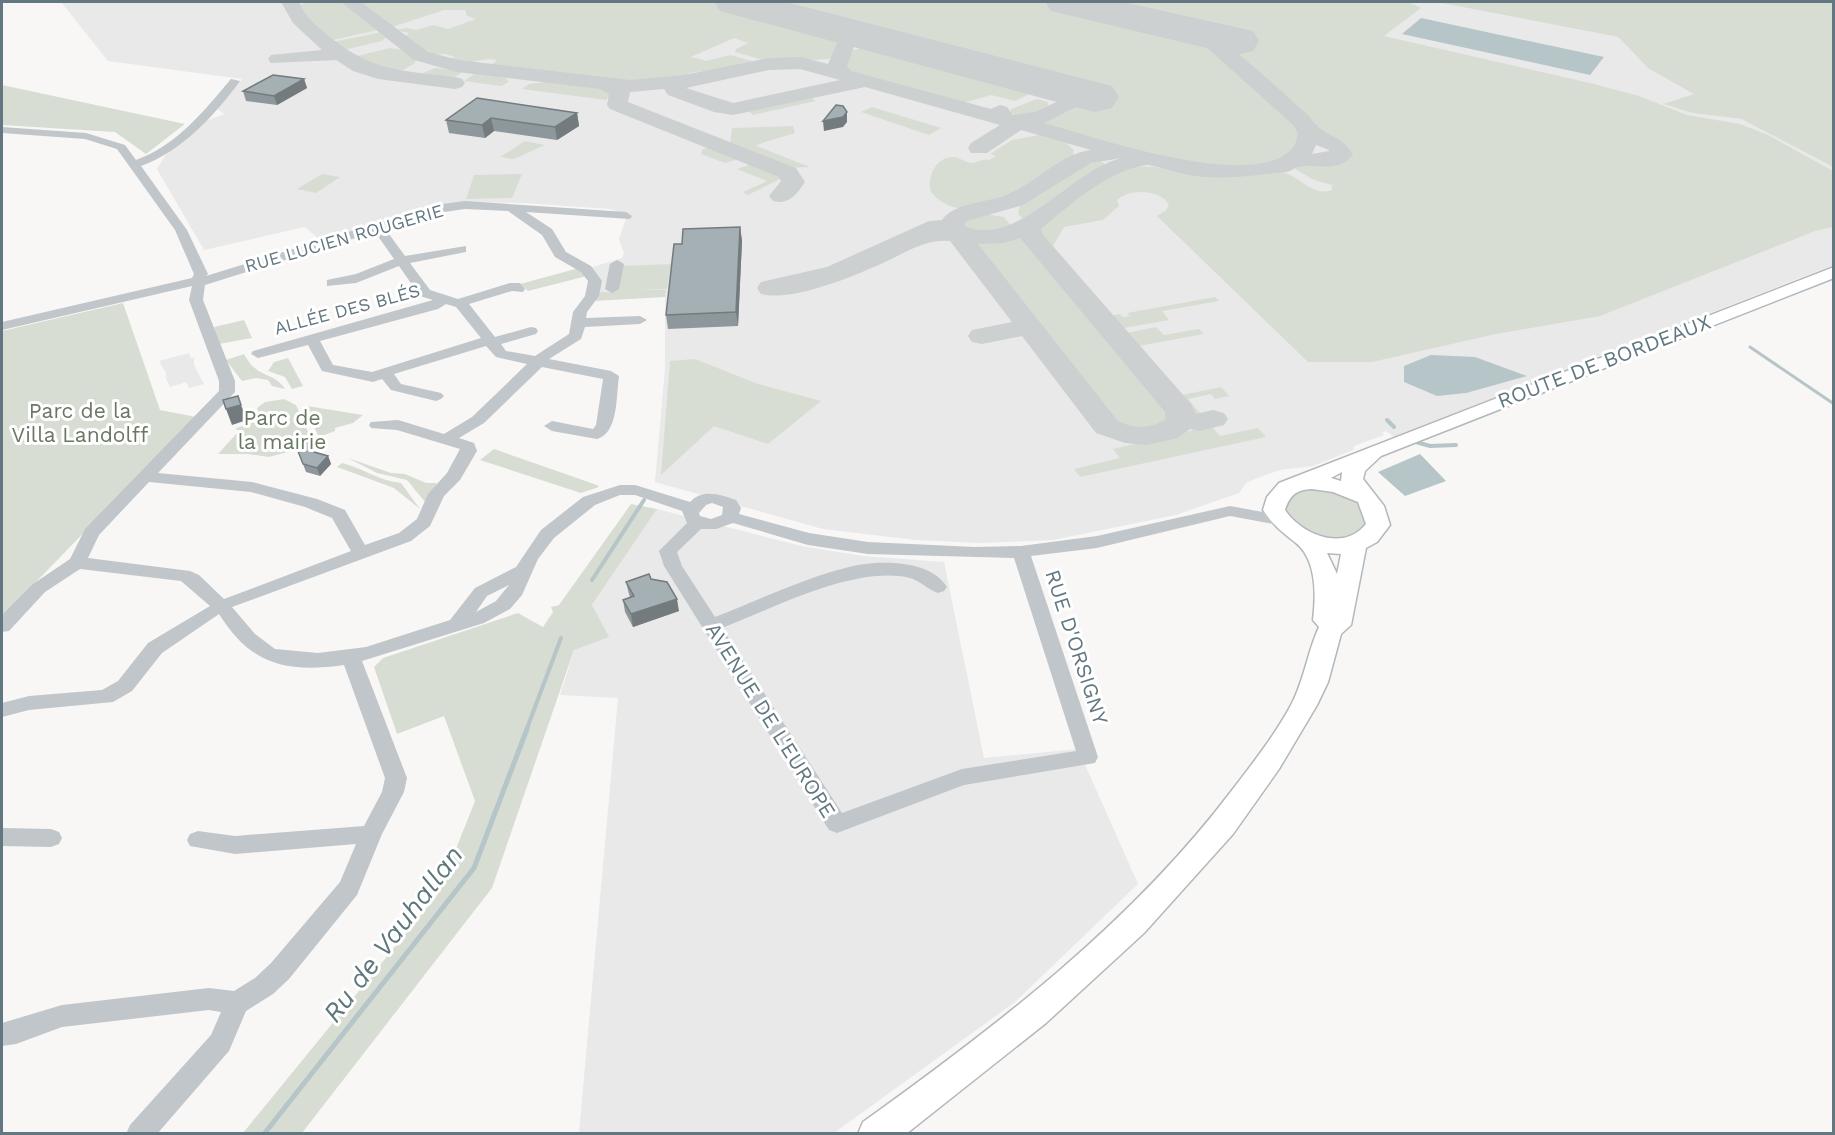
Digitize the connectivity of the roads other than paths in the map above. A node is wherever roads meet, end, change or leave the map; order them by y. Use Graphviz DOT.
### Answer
graph roads {
  1 [pos="235,81"];
  2 [pos="2,130"];
  3 [pos="135,164"];
  4 [pos="511,207"];
  5 [pos="626,216"];
  6 [pos="380,225"];
  7 [pos="461,249"];
  8 [pos="402,261"];
  9 [pos="617,264"];
  10 [pos="1833,272"];
  11 [pos="332,283"];
  12 [pos="191,286"];
  13 [pos="518,289"];
  14 [pos="612,289"];
  15 [pos="452,301"];
  16 [pos="640,320"];
  17 [pos="579,323"];
  18 [pos="2,326"];
  19 [pos="531,331"];
  20 [pos="312,339"];
  21 [pos="489,342"];
  22 [pos="258,354"];
  23 [pos="538,363"];
  24 [pos="386,373"];
  25 [pos="436,396"];
  26 [pos="377,425"];
  27 [pos="552,426"];
  28 [pos="456,441"];
  29 [pos="1375,451"];
  30 [pos="146,477"];
  31 [pos="1306,482"];
  32 [pos="1364,497"];
  33 [pos="1277,510"];
  34 [pos="694,515"];
  35 [pos="730,517"];
  36 [pos="1306,540"];
  37 [pos="1355,544"];
  38 [pos="1021,552"];
  39 [pos="362,553"];
  40 [pos="77,563"];
  41 [pos="938,587"];
  42 [pos="222,607"];
  43 [pos="711,625"];
  44 [pos="2,626"];
  45 [pos="1330,629"];
  46 [pos="352,660"];
  47 [pos="2,710"];
  48 [pos="1088,757"];
  49 [pos="371,834"];
  50 [pos="2,837"];
  51 [pos="51,838"];
  52 [pos="198,840"];
  53 [pos="237,1004"];
  54 [pos="2,1034"];
  55 [pos="139,1134"];
  56 [pos="876,1134"];
  1 -- 3 [label="street"];
  2 -- 3 [label="street"];
  3 -- 12 [label="street"];
  4 -- 5 [label="street, RUE LUCIEN ROUGERIE"];
  4 -- 6 [label="street, RUE LUCIEN ROUGERIE"];
  4 -- 17 [label="street"];
  6 -- 8 [label="street"];
  6 -- 12 [label="street, RUE LUCIEN ROUGERIE"];
  7 -- 8 [label="street"];
  8 -- 11 [label="street"];
  8 -- 15 [label="street"];
  9 -- 14 [label="street"];
  10 -- 29 [label="main road, ROUTE DE BORDEAUX"];
  12 -- 18 [label="street, RUE LUCIEN ROUGERIE"];
  12 -- 30 [label="street"];
  13 -- 15 [label="street, ALLÉE DES BLÉS"];
  15 -- 20 [label="street, ALLÉE DES BLÉS"];
  15 -- 21 [label="street"];
  16 -- 17 [label="street"];
  17 -- 23 [label="street"];
  19 -- 21 [label="street"];
  20 -- 22 [label="street, ALLÉE DES BLÉS"];
  20 -- 24 [label="street"];
  21 -- 23 [label="street"];
  21 -- 24 [label="street"];
  23 -- 27 [label="street"];
  23 -- 28 [label="street"];
  24 -- 25 [label="street"];
  26 -- 28 [label="street"];
  28 -- 39 [label="street"];
  29 -- 31 [label="main road, ROUTE DE BORDEAUX"];
  29 -- 32 [label="main road"];
  30 -- 39 [label="street"];
  30 -- 40 [label="street"];
  31 -- 32 [label="main road"];
  31 -- 33 [label="main road"];
  32 -- 37 [label="main road"];
  33 -- 36 [label="main road"];
  33 -- 38 [label="street"];
  34 -- 35 [label="street"];
  34 -- 35 [label="street"];
  34 -- 43 [label="street, AVENUE DE L'EUROPE"];
  34 -- 46 [label="street"];
  35 -- 38 [label="street"];
  36 -- 37 [label="main road"];
  36 -- 45 [label="main road"];
  37 -- 45 [label="main road"];
  38 -- 48 [label="street, RUE D'ORSIGNY"];
  39 -- 42 [label="street"];
  40 -- 42 [label="street"];
  40 -- 44 [label="street"];
  41 -- 43 [label="street"];
  42 -- 46 [label="street"];
  42 -- 47 [label="street"];
  43 -- 48 [label="street, AVENUE DE L'EUROPE"];
  45 -- 56 [label="main road"];
  46 -- 49 [label="street"];
  49 -- 52 [label="street"];
  49 -- 53 [label="street"];
  50 -- 51 [label="street"];
  53 -- 54 [label="street"];
  53 -- 55 [label="street"];
}
